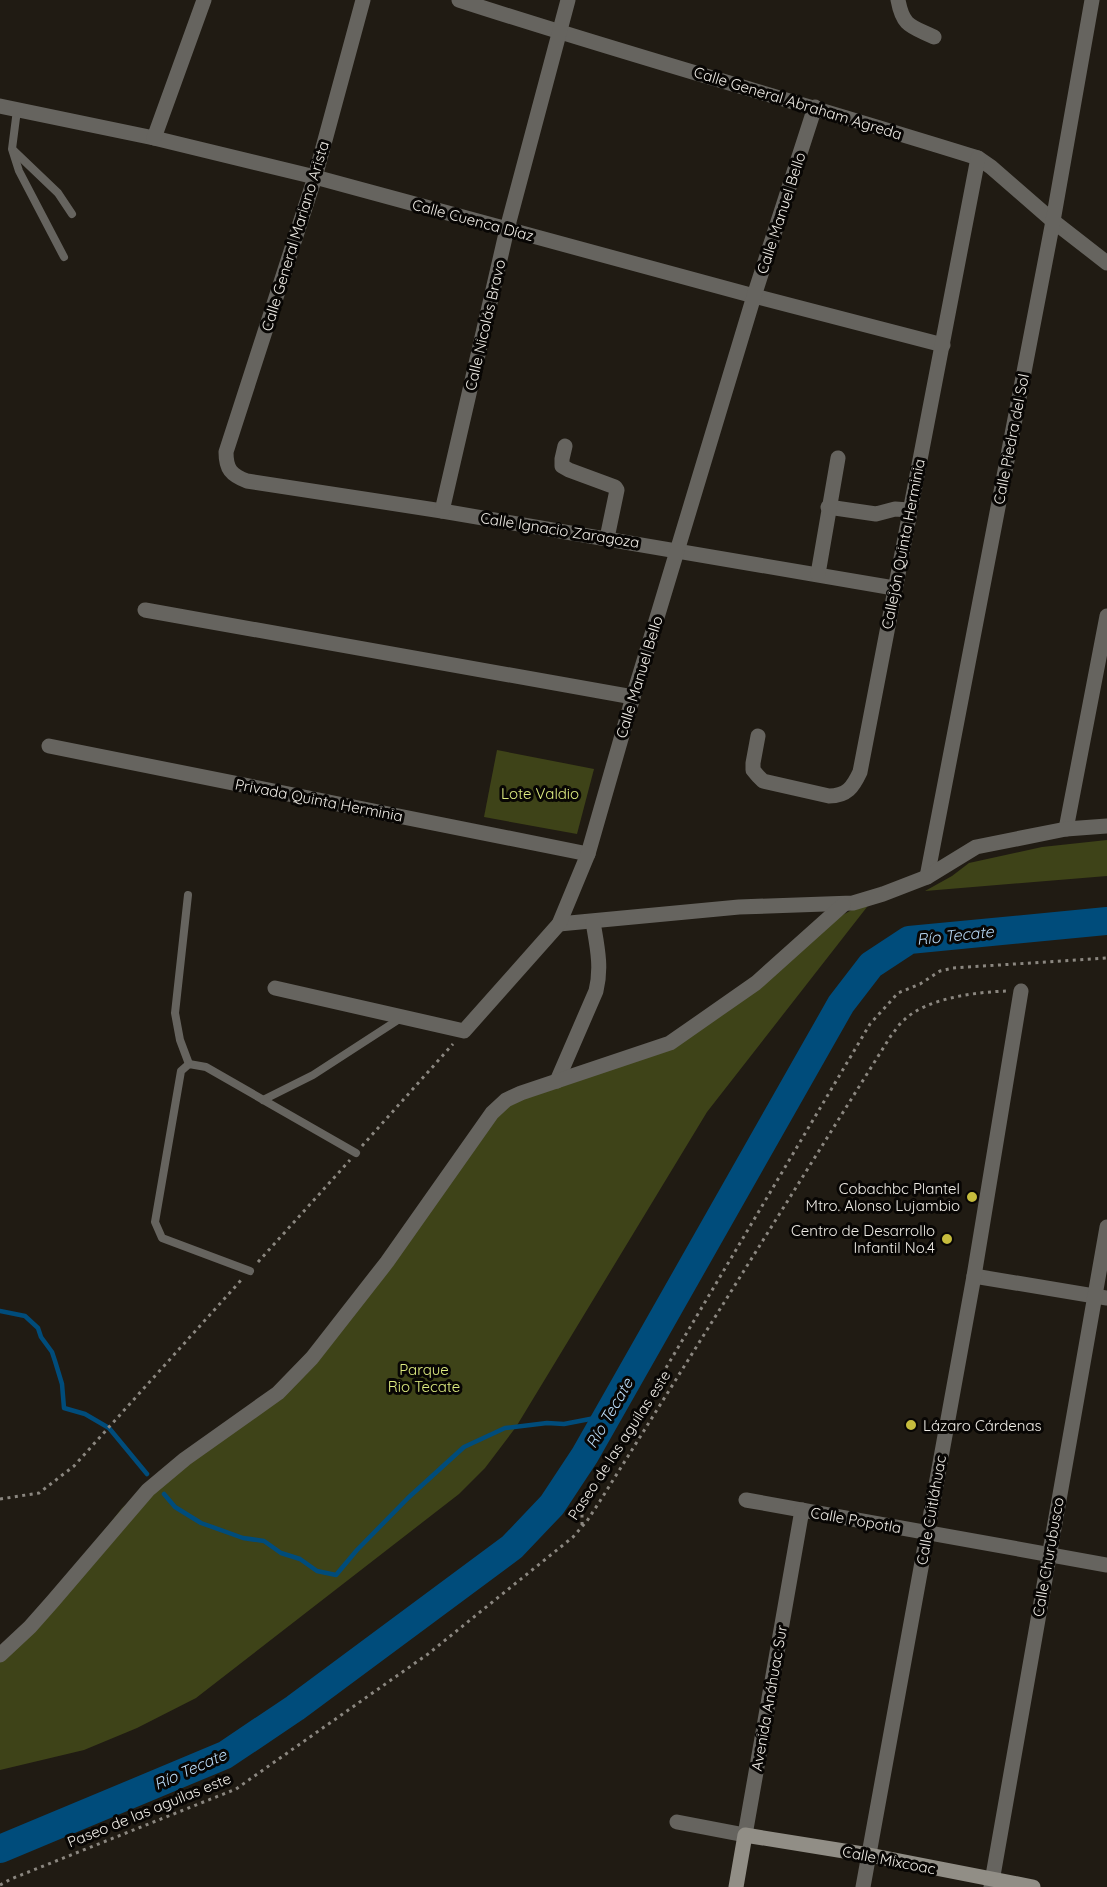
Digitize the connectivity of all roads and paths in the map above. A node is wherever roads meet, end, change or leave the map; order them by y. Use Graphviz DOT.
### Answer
graph roads {
  1 [pos="204,0"];
  2 [pos="363,0"];
  3 [pos="459,0"];
  4 [pos="568,0"];
  5 [pos="898,0"];
  6 [pos="1092,0"];
  7 [pos="559,32"];
  8 [pos="934,37"];
  9 [pos="0,106"];
  10 [pos="815,107"];
  11 [pos="17,110"];
  12 [pos="154,138"];
  13 [pos="12,148"];
  14 [pos="978,158"];
  15 [pos="315,177"];
  16 [pos="72,214"];
  17 [pos="1053,221"];
  18 [pos="507,229"];
  19 [pos="64,257"];
  20 [pos="1107,264"];
  21 [pos="754,296"];
  22 [pos="943,345"];
  23 [pos="565,446"];
  24 [pos="838,458"];
  25 [pos="229,471"];
  26 [pos="828,507"];
  27 [pos="909,510"];
  28 [pos="442,511"];
  29 [pos="607,538"];
  30 [pos="678,550"];
  31 [pos="818,574"];
  32 [pos="894,588"];
  33 [pos="145,610"];
  34 [pos="1107,616"];
  35 [pos="633,697"];
  36 [pos="758,736"];
  37 [pos="49,746"];
  38 [pos="1107,826"];
  39 [pos="1066,829"];
  40 [pos="588,854"];
  41 [pos="927,877"];
  42 [pos="188,895"];
  43 [pos="843,905"];
  44 [pos="594,922"];
  45 [pos="559,924"];
  46 [pos="1107,958"];
  47 [pos="275,988"];
  48 [pos="1021,991"];
  49 [pos="404,1016"];
  50 [pos="189,1064"];
  51 [pos="557,1081"];
  52 [pos="263,1100"];
  53 [pos="356,1153"];
  54 [pos="1107,1227"];
  55 [pos="250,1270"];
  56 [pos="974,1276"];
  57 [pos="1101,1297"];
  58 [pos="746,1500"];
  59 [pos="802,1510"];
  60 [pos="582,1527"];
  61 [pos="926,1532"];
  62 [pos="1048,1554"];
  63 [pos="1107,1565"];
  64 [pos="0,1655"];
  65 [pos="677,1822"];
  66 [pos="745,1835"];
  67 [pos="869,1855"];
  68 [pos="991,1883"];
  69 [pos="0,1885"];
  70 [pos="736,1887"];
  71 [pos="863,1887"];
  72 [pos="1033,1887"];
  1 -- 12 [label="street"];
  2 -- 15 [label="street, Calle General Mariano Arista"];
  3 -- 7 [label="street, Calle General Abraham Agreda"];
  4 -- 7 [label="street, Calle Nicolás Bravo"];
  5 -- 8 [label="street"];
  6 -- 17 [label="street, Calle Piedra del Sol"];
  7 -- 10 [label="street, Calle General Abraham Agreda"];
  7 -- 18 [label="street, Calle Nicolás Bravo"];
  9 -- 11 [label="street, Calle Cuenca Díaz"];
  10 -- 14 [label="street, Calle General Abraham Agreda"];
  10 -- 21 [label="street, Calle Manuel Bello"];
  11 -- 12 [label="street, Calle Cuenca Díaz"];
  11 -- 13 [label="lane"];
  12 -- 15 [label="street, Calle Cuenca Díaz"];
  13 -- 16 [label="lane"];
  13 -- 19 [label="lane"];
  14 -- 17 [label="street, Calle General Abraham Agreda"];
  14 -- 22 [label="street, Callejón Quinta Herminia"];
  15 -- 18 [label="street, Calle Cuenca Díaz"];
  15 -- 25 [label="street, Calle General Mariano Arista"];
  17 -- 20 [label="street, Calle General Abraham Agreda"];
  17 -- 41 [label="street, Calle Piedra del Sol"];
  18 -- 21 [label="street, Calle Cuenca Díaz"];
  18 -- 28 [label="street, Calle Nicolás Bravo"];
  21 -- 22 [label="street, Calle Cuenca Díaz"];
  21 -- 30 [label="street, Calle Manuel Bello"];
  22 -- 27 [label="street, Callejón Quinta Herminia"];
  23 -- 29 [label="street"];
  24 -- 26 [label="street"];
  25 -- 28 [label="street, Calle Ignacio Zaragoza"];
  26 -- 27 [label="street"];
  26 -- 31 [label="street"];
  27 -- 32 [label="street, Callejón Quinta Herminia"];
  28 -- 29 [label="street, Calle Ignacio Zaragoza"];
  29 -- 30 [label="street, Calle Ignacio Zaragoza"];
  30 -- 31 [label="street, Calle Ignacio Zaragoza"];
  30 -- 35 [label="street, Calle Manuel Bello"];
  31 -- 32 [label="street, Calle Ignacio Zaragoza"];
  32 -- 36 [label="street, Callejón Quinta Herminia"];
  33 -- 35 [label="street"];
  34 -- 39 [label="street"];
  35 -- 40 [label="street, Calle Manuel Bello"];
  37 -- 40 [label="street, Privada Quinta Herminia"];
  38 -- 39 [label="street"];
  39 -- 41 [label="street"];
  40 -- 45 [label="street, Calle Manuel Bello"];
  41 -- 43 [label="street"];
  42 -- 50 [label="lane"];
  43 -- 44 [label="street"];
  43 -- 51 [label="street"];
  44 -- 45 [label="street"];
  44 -- 51 [label="street"];
  45 -- 49 [label="street, Calle Manuel Bello"];
  46 -- 60 [label="path"];
  47 -- 49 [label="street, Calle Manuel Bello"];
  48 -- 56 [label="street, Calle Cuitláhuac"];
  48 -- 60 [label="path, Paseo de las aguilas este"];
  49 -- 52 [label="lane"];
  50 -- 52 [label="lane"];
  50 -- 55 [label="lane"];
  51 -- 64 [label="street"];
  52 -- 53 [label="lane"];
  54 -- 57 [label="street, Calle Churubusco"];
  56 -- 57 [label="street"];
  56 -- 61 [label="street, Calle Cuitláhuac"];
  57 -- 62 [label="street, Calle Churubusco"];
  58 -- 59 [label="street, Calle Popotla"];
  59 -- 61 [label="street, Calle Popotla"];
  59 -- 66 [label="street, Avenida Anáhuac Sur"];
  60 -- 69 [label="path, Paseo de las aguilas este"];
  61 -- 62 [label="street, Calle Popotla"];
  61 -- 67 [label="street, Calle Cuitláhuac"];
  62 -- 63 [label="street, Calle Popotla"];
  62 -- 68 [label="street, Calle Churubusco"];
  65 -- 66 [label="street"];
  66 -- 67 [label="main road, Calle Mixcoac"];
  66 -- 70 [label="main road, Avenida Anáhuac Sur"];
  67 -- 68 [label="main road, Calle Mixcoac"];
  67 -- 71 [label="street, Calle Cuitláhuac"];
  68 -- 72 [label="main road, Calle Mixcoac"];
}
